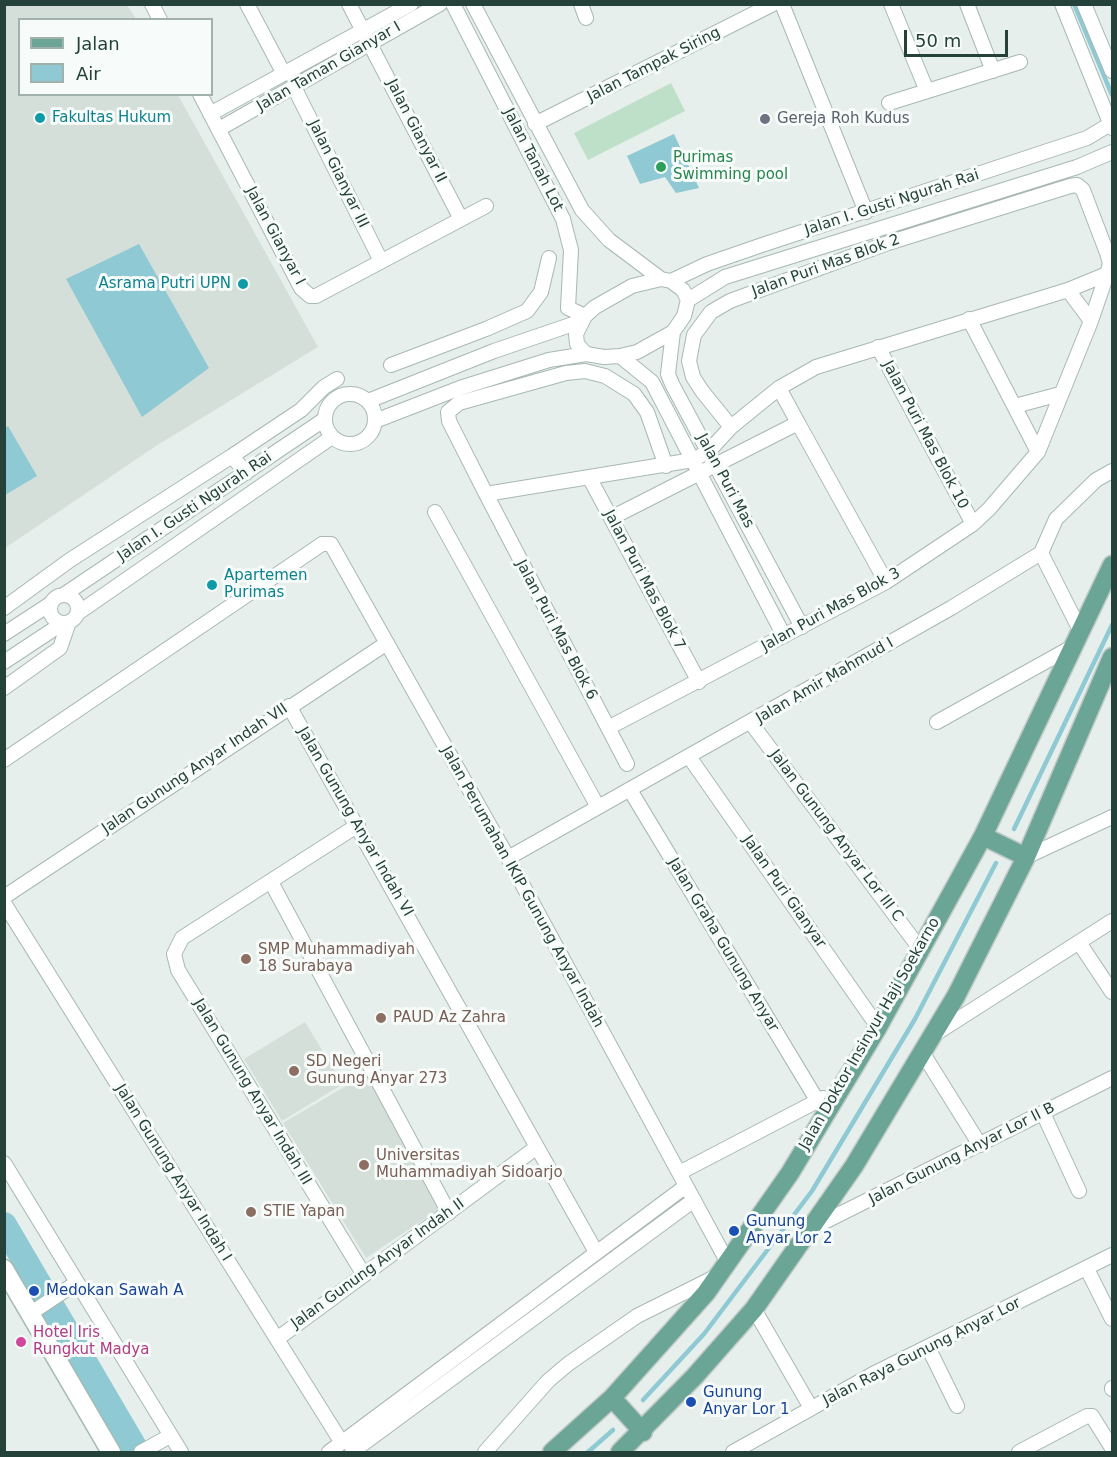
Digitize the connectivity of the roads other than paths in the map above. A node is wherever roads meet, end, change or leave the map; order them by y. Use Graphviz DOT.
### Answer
graph roads {
  1 [pos="152,4"];
  2 [pos="247,4"];
  3 [pos="349,4"];
  4 [pos="411,4"];
  5 [pos="440,4"];
  6 [pos="453,4"];
  7 [pos="473,4"];
  8 [pos="773,4"];
  9 [pos="782,4"];
  10 [pos="891,4"];
  11 [pos="967,4"];
  12 [pos="1062,4"];
  13 [pos="1084,4"];
  14 [pos="159,18"];
  15 [pos="363,31"];
  16 [pos="370,44"];
  17 [pos="1020,63"];
  18 [pos="993,71"];
  19 [pos="1113,71"];
  20 [pos="284,74"];
  21 [pos="294,87"];
  22 [pos="927,91"];
  23 [pos="201,96"];
  24 [pos="889,104"];
  25 [pos="210,114"];
  26 [pos="535,124"];
  27 [pos="1112,125"];
  28 [pos="219,129"];
  29 [pos="1113,152"];
  30 [pos="1070,186"];
  31 [pos="486,206"];
  32 [pos="866,212"];
  33 [pos="461,219"];
  34 [pos="549,258"];
  35 [pos="381,261"];
  36 [pos="1107,274"];
  37 [pos="666,280"];
  38 [pos="1068,290"];
  39 [pos="688,300"];
  40 [pos="584,318"];
  41 [pos="969,319"];
  42 [pos="1091,321"];
  43 [pos="486,329"];
  44 [pos="673,332"];
  45 [pos="878,347"];
  46 [pos="494,351"];
  47 [pos="586,354"];
  48 [pos="620,356"];
  49 [pos="391,365"];
  50 [pos="668,374"];
  51 [pos="338,379"];
  52 [pos="652,382"];
  53 [pos="779,388"];
  54 [pos="1060,394"];
  55 [pos="368,402"];
  56 [pos="684,406"];
  57 [pos="1015,406"];
  58 [pos="669,414"];
  59 [pos="325,419"];
  60 [pos="375,421"];
  61 [pos="798,423"];
  62 [pos="730,427"];
  63 [pos="332,437"];
  64 [pos="709,451"];
  65 [pos="1038,452"];
  66 [pos="693,460"];
  67 [pos="239,464"];
  68 [pos="717,465"];
  69 [pos="666,466"];
  70 [pos="1113,471"];
  71 [pos="700,474"];
  72 [pos="589,477"];
  73 [pos="486,494"];
  74 [pos="153,509"];
  75 [pos="435,512"];
  76 [pos="611,518"];
  77 [pos="973,524"];
  78 [pos="165,526"];
  79 [pos="1041,553"];
  80 [pos="1113,565"];
  81 [pos="886,582"];
  82 [pos="65,594"];
  83 [pos="50,604"];
  84 [pos="4,608"];
  85 [pos="70,620"];
  86 [pos="802,627"];
  87 [pos="1080,630"];
  88 [pos="4,634"];
  89 [pos="784,636"];
  90 [pos="387,644"];
  91 [pos="1071,646"];
  92 [pos="1113,657"];
  93 [pos="4,662"];
  94 [pos="699,682"];
  95 [pos="1107,685"];
  96 [pos="4,688"];
  97 [pos="289,706"];
  98 [pos="937,722"];
  99 [pos="751,723"];
  100 [pos="608,728"];
  101 [pos="690,758"];
  102 [pos="4,760"];
  103 [pos="627,764"];
  104 [pos="630,790"];
  105 [pos="598,807"];
  106 [pos="1113,817"];
  107 [pos="358,825"];
  108 [pos="983,836"];
  109 [pos="1026,857"];
  110 [pos="508,858"];
  111 [pos="271,882"];
  112 [pos="4,897"];
  113 [pos="4,903"];
  114 [pos="1113,921"];
  115 [pos="1080,944"];
  116 [pos="921,950"];
  117 [pos="1113,992"];
  118 [pos="956,996"];
  119 [pos="969,1014"];
  120 [pos="878,1027"];
  121 [pos="932,1036"];
  122 [pos="922,1052"];
  123 [pos="1113,1078"];
  124 [pos="836,1093"];
  125 [pos="817,1100"];
  126 [pos="1043,1113"];
  127 [pos="980,1144"];
  128 [pos="537,1147"];
  129 [pos="4,1163"];
  130 [pos="678,1173"];
  131 [pos="686,1186"];
  132 [pos="1079,1191"];
  133 [pos="694,1200"];
  134 [pos="449,1213"];
  135 [pos="810,1229"];
  136 [pos="596,1252"];
  137 [pos="1113,1255"];
  138 [pos="4,1269"];
  139 [pos="724,1269"];
  140 [pos="1087,1269"];
  141 [pos="364,1275"];
  142 [pos="71,1286"];
  143 [pos="754,1309"];
  144 [pos="34,1311"];
  145 [pos="1113,1319"];
  146 [pos="277,1339"];
  147 [pos="928,1347"];
  148 [pos="612,1398"];
  149 [pos="957,1406"];
  150 [pos="810,1408"];
  151 [pos="643,1432"];
  152 [pos="170,1436"];
  153 [pos="347,1448"];
  154 [pos="1113,1449"];
  155 [pos="111,1452"];
  156 [pos="141,1452"];
  157 [pos="181,1452"];
  158 [pos="329,1452"];
  159 [pos="485,1452"];
  160 [pos="552,1452"];
  161 [pos="620,1452"];
  162 [pos="733,1452"];
  163 [pos="1019,1452"];
  1 -- 14 [label="street"];
  2 -- 20 [label="street"];
  3 -- 15 [label="street, Jalan Gianyar II"];
  4 -- 15 [label="street, Jalan Taman Gianyar I"];
  5 -- 16 [label="street, Jalan Taman Gianyar I"];
  6 -- 40 [label="street, Jalan Tanah Lot"];
  7 -- 26 [label="street, Jalan Tanah Lot"];
  8 -- 26 [label="street, Jalan Tampak Siring"];
  9 -- 32 [label="street"];
  10 -- 22 [label="street"];
  11 -- 18 [label="street"];
  12 -- 27 [label="street"];
  13 -- 19 [label="street"];
  15 -- 16 [label="street, Jalan Gianyar II"];
  15 -- 20 [label="street, Jalan Taman Gianyar I"];
  16 -- 21 [label="street, Jalan Taman Gianyar I"];
  16 -- 33 [label="street, Jalan Gianyar II"];
  17 -- 18 [label="street"];
  18 -- 22 [label="street"];
  20 -- 25 [label="street, Jalan Taman Gianyar I"];
  21 -- 28 [label="street, Jalan Taman Gianyar I"];
  21 -- 35 [label="street, Jalan Gianyar III"];
  22 -- 24 [label="street"];
  23 -- 25 [label="street, Jalan Gianyar I"];
  25 -- 28 [label="street, Jalan Gianyar I"];
  26 -- 37 [label="street, Jalan Tanah Lot"];
  27 -- 32 [label="street, Jalan I. Gusti Ngurah Rai"];
  28 -- 35 [label="street, Jalan Gianyar I"];
  29 -- 39 [label="street, Jalan I. Gusti Ngurah Rai"];
  30 -- 36 [label="street, Jalan Puri Mas Blok 3"];
  30 -- 62 [label="street, Jalan Puri Mas Blok 2"];
  31 -- 33 [label="street, Jalan Gianyar I"];
  32 -- 37 [label="street, Jalan I. Gusti Ngurah Rai"];
  33 -- 35 [label="street, Jalan Gianyar I"];
  34 -- 43 [label="street"];
  36 -- 38 [label="street"];
  36 -- 42 [label="street, Jalan Puri Mas Blok 3"];
  37 -- 39 [label="street, Jalan Tanah Lot"];
  37 -- 40 [label="street, Jalan I. Gusti Ngurah Rai"];
  38 -- 41 [label="street"];
  38 -- 42 [label="street"];
  39 -- 44 [label="street"];
  40 -- 46 [label="street"];
  40 -- 47 [label="street"];
  41 -- 45 [label="street"];
  41 -- 57 [label="street"];
  42 -- 54 [label="street, Jalan Puri Mas Blok 3"];
  43 -- 46 [label="street"];
  43 -- 49 [label="street"];
  44 -- 48 [label="street"];
  44 -- 50 [label="street"];
  45 -- 53 [label="street"];
  45 -- 77 [label="street, Jalan Puri Mas Blok 10"];
  46 -- 55 [label="street"];
  47 -- 48 [label="street"];
  47 -- 60 [label="street"];
  48 -- 52 [label="street, Jalan Puri Mas"];
  50 -- 52 [label="street"];
  50 -- 56 [label="street, Jalan Puri Mas"];
  51 -- 67 [label="street, Jalan I. Gusti Ngurah Rai"];
  52 -- 58 [label="street, Jalan Puri Mas"];
  53 -- 61 [label="street"];
  53 -- 62 [label="street"];
  54 -- 57 [label="street"];
  54 -- 65 [label="street, Jalan Puri Mas Blok 3"];
  55 -- 59 [label="street"];
  55 -- 60 [label="street"];
  56 -- 58 [label="street"];
  56 -- 64 [label="street, Jalan Puri Mas"];
  57 -- 65 [label="street"];
  58 -- 66 [label="street, Jalan Puri Mas"];
  59 -- 63 [label="street"];
  59 -- 67 [label="street, Jalan I. Gusti Ngurah Rai"];
  60 -- 63 [label="street"];
  61 -- 68 [label="street"];
  61 -- 81 [label="street"];
  62 -- 64 [label="street"];
  63 -- 85 [label="street, Jalan I. Gusti Ngurah Rai"];
  64 -- 66 [label="street"];
  64 -- 68 [label="street, Jalan Puri Mas"];
  65 -- 77 [label="street, Jalan Puri Mas Blok 3"];
  66 -- 69 [label="street"];
  66 -- 71 [label="street, Jalan Puri Mas"];
  67 -- 74 [label="street, Jalan I. Gusti Ngurah Rai"];
  67 -- 78 [label="street, Jalan I. Gusti Ngurah Rai"];
  68 -- 71 [label="street"];
  68 -- 86 [label="street, Jalan Puri Mas"];
  69 -- 72 [label="street"];
  69 -- 73 [label="street, Jalan Puri Mas Blok 6"];
  70 -- 79 [label="street"];
  71 -- 76 [label="street"];
  71 -- 89 [label="street, Jalan Puri Mas"];
  72 -- 73 [label="street"];
  72 -- 76 [label="street, Jalan Puri Mas Blok 7"];
  73 -- 100 [label="street, Jalan Puri Mas Blok 6"];
  74 -- 78 [label="street"];
  74 -- 84 [label="street, Jalan I. Gusti Ngurah Rai"];
  75 -- 105 [label="street"];
  76 -- 94 [label="street, Jalan Puri Mas Blok 7"];
  77 -- 81 [label="street, Jalan Puri Mas Blok 3"];
  78 -- 82 [label="street, Jalan I. Gusti Ngurah Rai"];
  79 -- 87 [label="street"];
  79 -- 99 [label="street, Jalan Amir Mahmud I"];
  80 -- 87 [label="main road, Jalan Doktor Insinyur Haji Soekarno"];
  81 -- 86 [label="street, Jalan Puri Mas Blok 3"];
  82 -- 83 [label="street"];
  82 -- 85 [label="street"];
  83 -- 85 [label="street"];
  83 -- 88 [label="street"];
  85 -- 93 [label="street, Jalan I. Gusti Ngurah Rai"];
  85 -- 96 [label="street"];
  86 -- 89 [label="street, Jalan Puri Mas Blok 3"];
  87 -- 91 [label="main road, Jalan Doktor Insinyur Haji Soekarno"];
  89 -- 94 [label="street, Jalan Puri Mas Blok 3"];
  90 -- 97 [label="street, Jalan Gunung Anyar Indah VII"];
  90 -- 102 [label="street, Jalan Perumahan IKIP Gunung Anyar Indah"];
  90 -- 110 [label="street, Jalan Perumahan IKIP Gunung Anyar Indah"];
  91 -- 98 [label="street"];
  91 -- 108 [label="main road, Jalan Doktor Insinyur Haji Soekarno"];
  92 -- 95 [label="main road"];
  94 -- 100 [label="street, Jalan Puri Mas Blok 3"];
  95 -- 109 [label="main road"];
  97 -- 107 [label="street, Jalan Gunung Anyar Indah VI"];
  97 -- 112 [label="street, Jalan Gunung Anyar Indah VII"];
  99 -- 101 [label="street, Jalan Amir Mahmud I"];
  99 -- 116 [label="street, Jalan Gunung Anyar Lor III C"];
  100 -- 103 [label="street, Jalan Puri Mas Blok 6"];
  101 -- 104 [label="street, Jalan Amir Mahmud I"];
  101 -- 120 [label="street, Jalan Puri Gianyar"];
  104 -- 105 [label="street, Jalan Amir Mahmud I"];
  104 -- 125 [label="street, Jalan Graha Gunung Anyar"];
  105 -- 110 [label="street, Jalan Amir Mahmud I"];
  106 -- 109 [label="street"];
  107 -- 111 [label="street"];
  107 -- 128 [label="street, Jalan Gunung Anyar Indah VI"];
  108 -- 109 [label="main road"];
  108 -- 116 [label="main road, Jalan Doktor Insinyur Haji Soekarno"];
  109 -- 118 [label="main road"];
  110 -- 130 [label="street, Jalan Perumahan IKIP Gunung Anyar Indah"];
  111 -- 134 [label="street"];
  111 -- 141 [label="street, Jalan Gunung Anyar Indah III"];
  113 -- 146 [label="street, Jalan Gunung Anyar Indah I"];
  114 -- 115 [label="street"];
  115 -- 117 [label="street"];
  115 -- 119 [label="street"];
  116 -- 120 [label="main road, Jalan Doktor Insinyur Haji Soekarno"];
  118 -- 119 [label="street"];
  118 -- 121 [label="main road"];
  119 -- 121 [label="street"];
  120 -- 124 [label="main road, Jalan Doktor Insinyur Haji Soekarno"];
  121 -- 122 [label="main road"];
  122 -- 127 [label="street"];
  122 -- 135 [label="main road"];
  123 -- 126 [label="street, Jalan Gunung Anyar Lor II B"];
  124 -- 125 [label="street"];
  124 -- 139 [label="main road, Jalan Doktor Insinyur Haji Soekarno"];
  125 -- 130 [label="street"];
  126 -- 127 [label="street, Jalan Gunung Anyar Lor II B"];
  126 -- 132 [label="street"];
  127 -- 135 [label="street, Jalan Gunung Anyar Lor II B"];
  128 -- 134 [label="street, Jalan Gunung Anyar Indah II"];
  128 -- 136 [label="street, Jalan Gunung Anyar Indah VI"];
  129 -- 142 [label="street"];
  130 -- 131 [label="street, Jalan Perumahan IKIP Gunung Anyar Indah"];
  131 -- 133 [label="street, Jalan Perumahan IKIP Gunung Anyar Indah"];
  131 -- 136 [label="street"];
  133 -- 139 [label="street, Jalan Perumahan IKIP Gunung Anyar Indah"];
  133 -- 153 [label="street"];
  134 -- 141 [label="street, Jalan Gunung Anyar Indah II"];
  135 -- 143 [label="main road"];
  136 -- 153 [label="street"];
  137 -- 140 [label="street, Jalan Raya Gunung Anyar Lor"];
  138 -- 144 [label="street"];
  139 -- 148 [label="main road, Jalan Doktor Insinyur Haji Soekarno"];
  139 -- 159 [label="street"];
  140 -- 145 [label="street"];
  140 -- 147 [label="street, Jalan Raya Gunung Anyar Lor"];
  141 -- 146 [label="street, Jalan Gunung Anyar Indah II"];
  142 -- 144 [label="street"];
  142 -- 152 [label="street"];
  143 -- 150 [label="street"];
  143 -- 151 [label="main road"];
  144 -- 155 [label="street"];
  146 -- 153 [label="street, Jalan Gunung Anyar Indah I"];
  147 -- 149 [label="street"];
  147 -- 150 [label="street, Jalan Raya Gunung Anyar Lor"];
  148 -- 151 [label="main road"];
  148 -- 160 [label="main road, Jalan Doktor Insinyur Haji Soekarno"];
  150 -- 162 [label="street, Jalan Raya Gunung Anyar Lor"];
  151 -- 161 [label="main road"];
  152 -- 156 [label="street"];
  152 -- 157 [label="street"];
  153 -- 158 [label="street"];
  154 -- 163 [label="street"];
}
